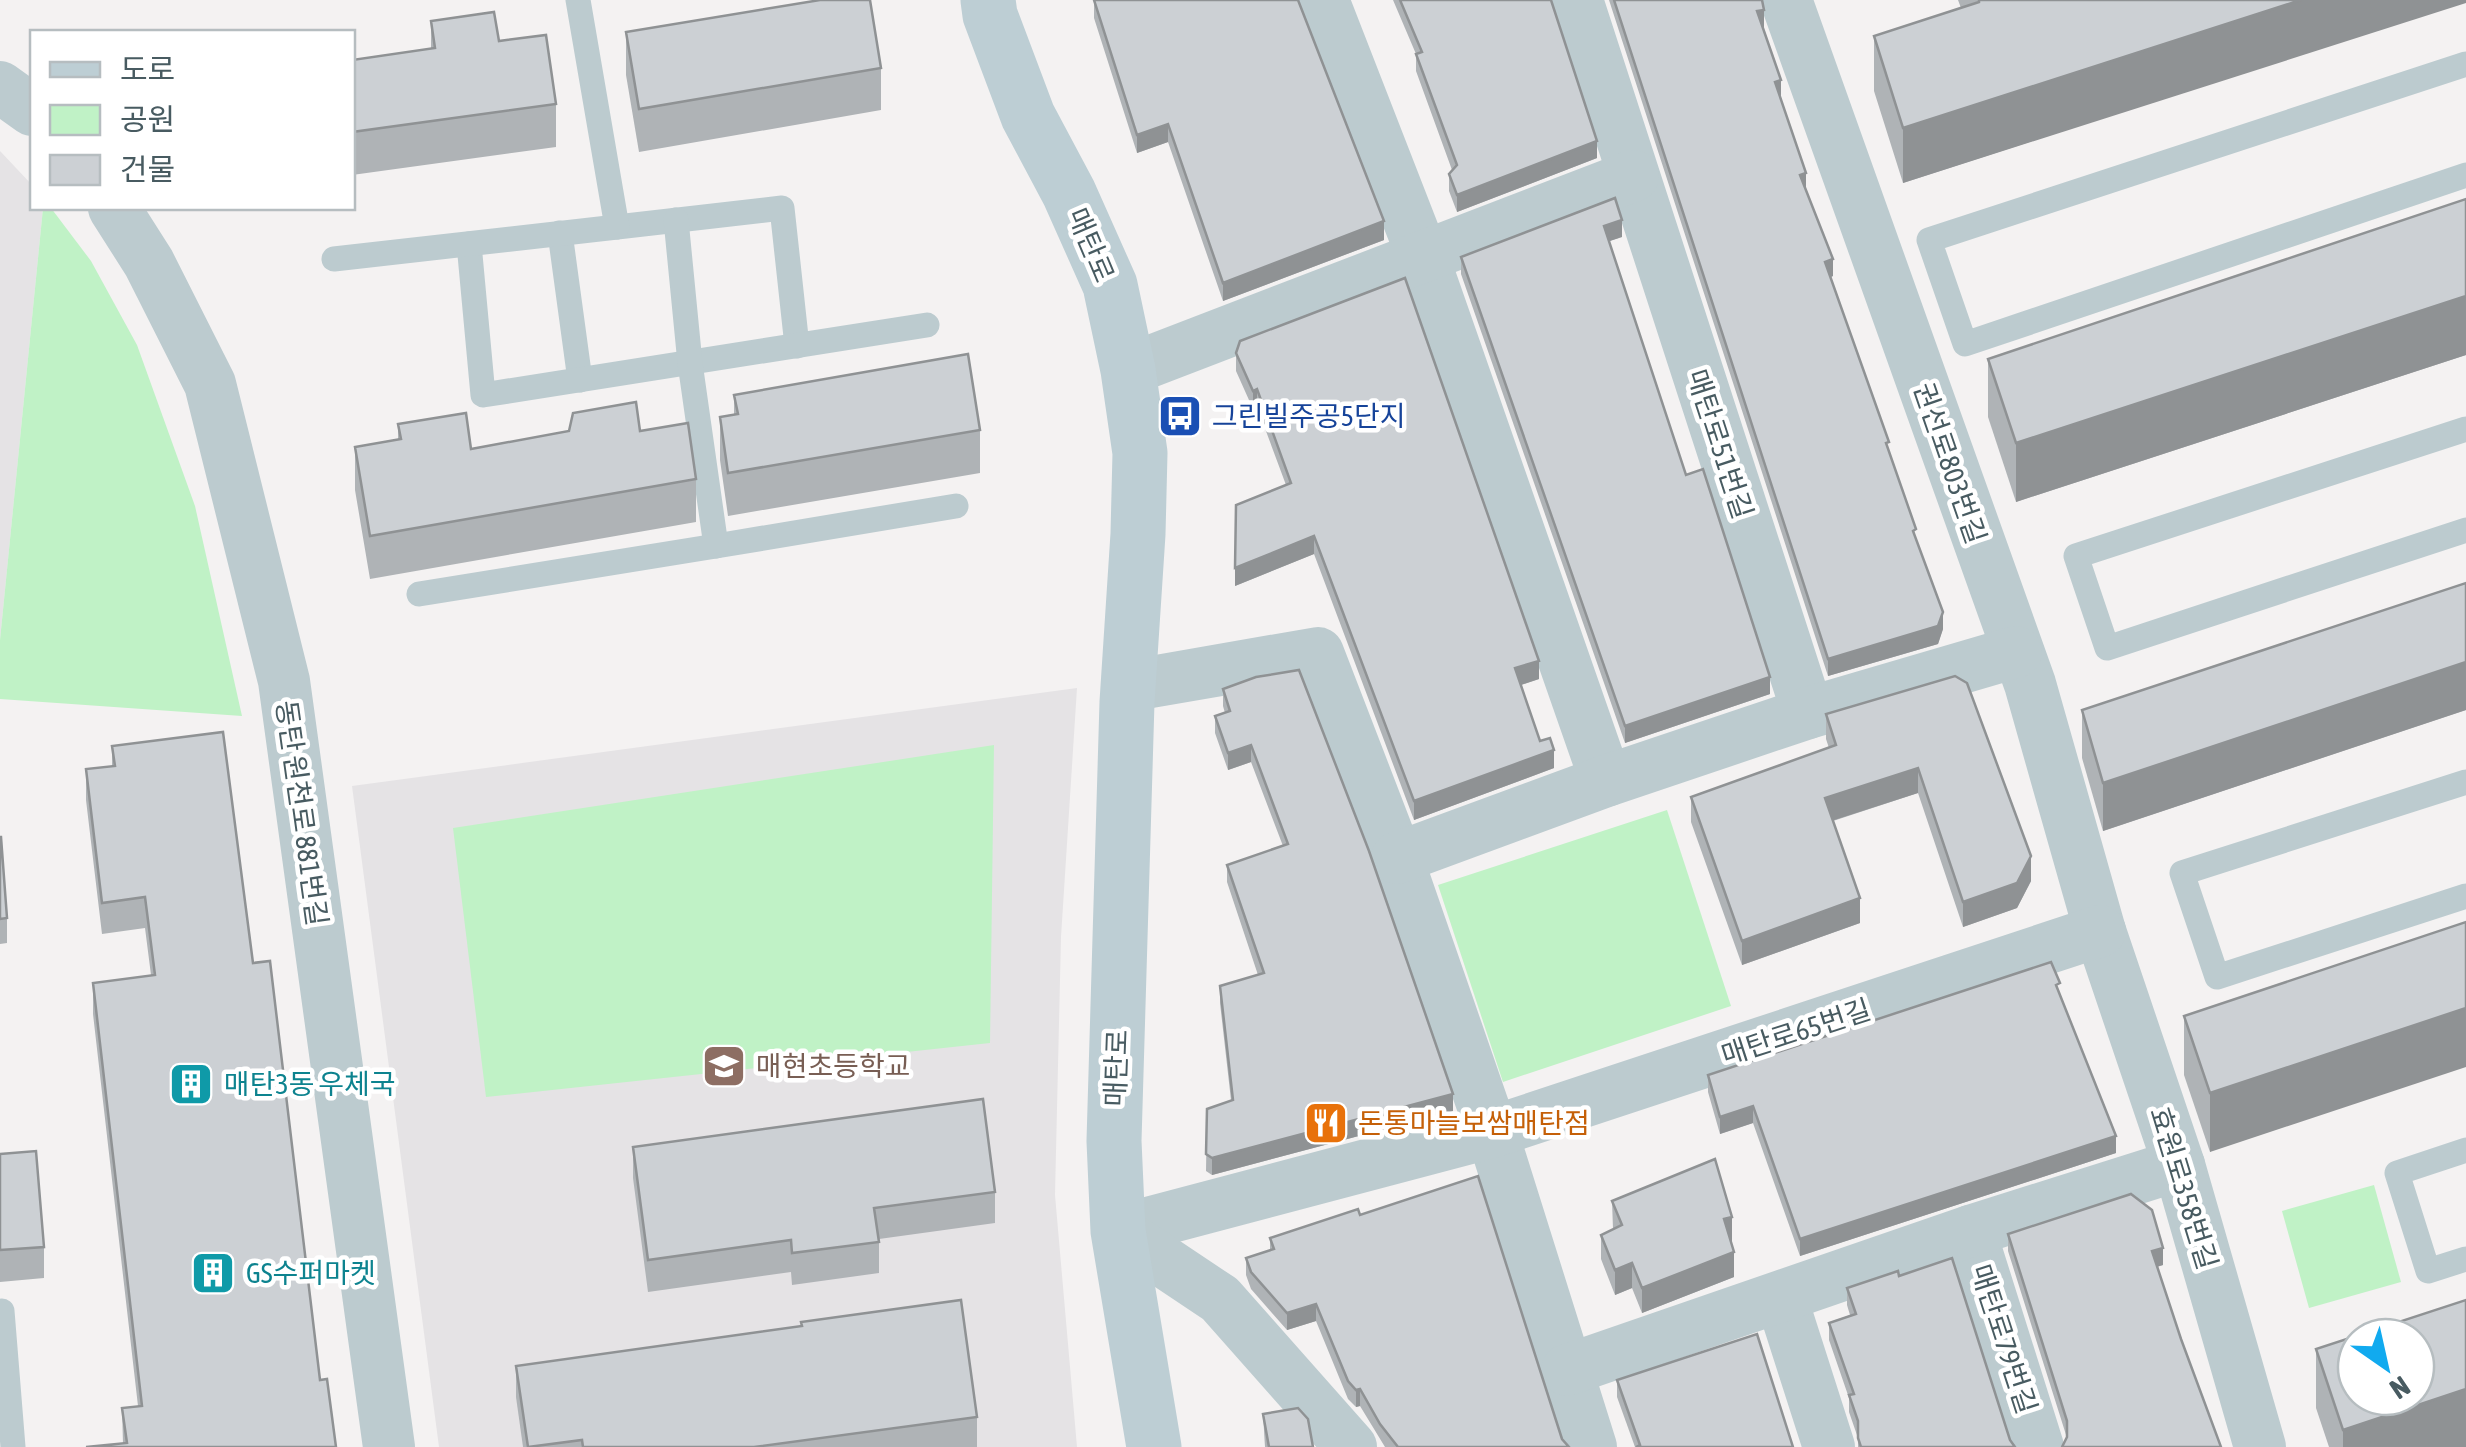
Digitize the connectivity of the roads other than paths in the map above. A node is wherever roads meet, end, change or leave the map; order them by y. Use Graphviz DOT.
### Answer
graph roads {
  1 [pos="578,0"];
  2 [pos="988,0"];
  3 [pos="1323,0"];
  4 [pos="1578,0"];
  5 [pos="1786,0"];
  6 [pos="2466,64"];
  7 [pos="0,87"];
  8 [pos="30,109"];
  9 [pos="2466,175"];
  10 [pos="1633,176"];
  11 [pos="115,210"];
  12 [pos="676,220"];
  13 [pos="618,227"];
  14 [pos="560,232"];
  15 [pos="469,244"];
  16 [pos="1423,257"];
  17 [pos="334,259"];
  18 [pos="927,325"];
  19 [pos="797,346"];
  20 [pos="690,363"];
  21 [pos="1128,370"];
  22 [pos="580,380"];
  23 [pos="2466,429"];
  24 [pos="956,506"];
  25 [pos="2466,530"];
  26 [pos="716,546"];
  27 [pos="420,594"];
  28 [pos="2016,652"];
  29 [pos="1128,686"];
  30 [pos="1808,713"];
  31 [pos="1606,782"];
  32 [pos="2466,782"];
  33 [pos="1397,858"];
  34 [pos="2466,896"];
  35 [pos="2100,931"];
  36 [pos="1492,1132"];
  37 [pos="2466,1150"];
  38 [pos="2179,1165"];
  39 [pos="1970,1231"];
  40 [pos="1118,1232"];
  41 [pos="2466,1259"];
  42 [pos="1781,1296"];
  43 [pos="2,1311"];
  44 [pos="1566,1370"];
  45 [pos="12,1447"];
  46 [pos="390,1447"];
  47 [pos="1154,1447"];
  48 [pos="1351,1447"];
  49 [pos="1591,1447"];
  50 [pos="1828,1447"];
  51 [pos="2038,1447"];
  52 [pos="2260,1447"];
  1 -- 13 [label="lane"];
  2 -- 21 [label="street, 매탄로"];
  3 -- 16 [label="street"];
  4 -- 10 [label="street, 매탄로51번길"];
  5 -- 28 [label="street, 권선로803번길"];
  6 -- 9 [label="lane"];
  7 -- 8 [label="street"];
  10 -- 16 [label="street"];
  10 -- 30 [label="street, 매탄로51번길"];
  11 -- 46 [label="street, 동탄 원천로 881번길"];
  12 -- 13 [label="lane"];
  12 -- 19 [label="lane"];
  12 -- 20 [label="lane"];
  13 -- 14 [label="lane"];
  14 -- 15 [label="lane"];
  14 -- 22 [label="lane"];
  15 -- 17 [label="lane"];
  15 -- 22 [label="lane"];
  16 -- 21 [label="street"];
  16 -- 31 [label="street"];
  18 -- 19 [label="lane"];
  19 -- 20 [label="lane"];
  20 -- 22 [label="lane"];
  20 -- 26 [label="lane"];
  21 -- 29 [label="street, 매탄로"];
  23 -- 25 [label="lane"];
  24 -- 26 [label="lane"];
  26 -- 27 [label="lane"];
  28 -- 30 [label="street"];
  28 -- 35 [label="street, 권선로803번길"];
  29 -- 33 [label="street"];
  29 -- 40 [label="street, 매탄로"];
  30 -- 31 [label="street"];
  31 -- 33 [label="street"];
  32 -- 34 [label="lane"];
  33 -- 36 [label="street"];
  35 -- 36 [label="street, 매탄로65번길"];
  35 -- 38 [label="street, 효원로358번길"];
  36 -- 40 [label="street, 매탄로65번길"];
  36 -- 44 [label="street"];
  37 -- 41 [label="lane"];
  38 -- 39 [label="street"];
  38 -- 52 [label="street, 효원로358번길"];
  39 -- 42 [label="street"];
  39 -- 51 [label="street, 매탄로79번길"];
  40 -- 47 [label="street, 매탄로"];
  40 -- 48 [label="street"];
  42 -- 44 [label="street"];
  42 -- 50 [label="street"];
  43 -- 45 [label="lane"];
  44 -- 49 [label="street"];
}
